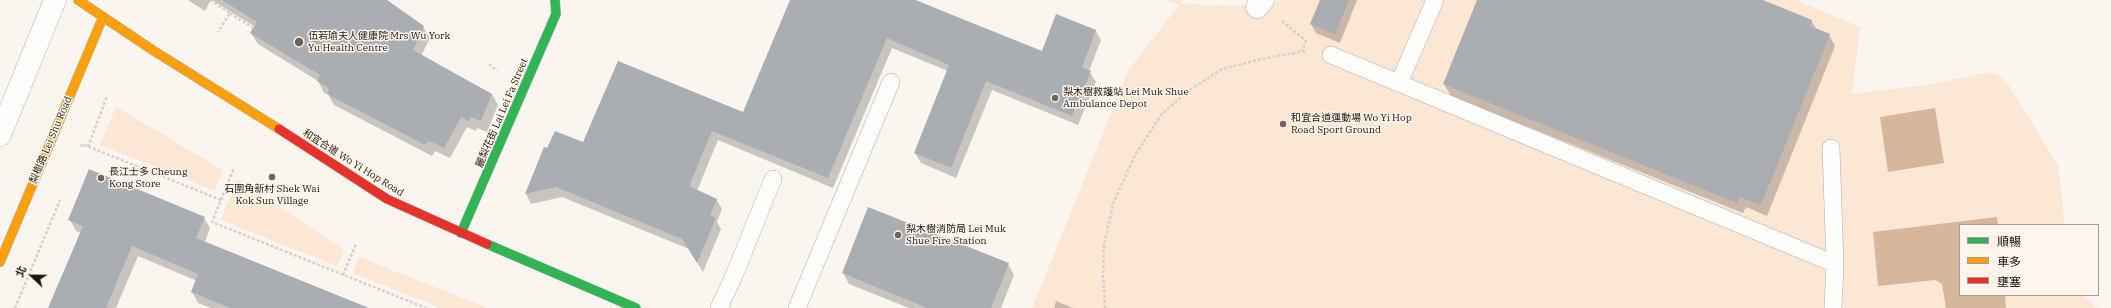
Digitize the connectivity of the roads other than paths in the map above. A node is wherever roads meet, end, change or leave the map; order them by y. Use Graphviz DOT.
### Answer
graph roads {
  1 [pos="55,0"];
  2 [pos="78,0"];
  3 [pos="555,0"];
  4 [pos="1435,0"];
  5 [pos="103,17"];
  6 [pos="1331,55"];
  7 [pos="891,82"];
  8 [pos="1399,83"];
  9 [pos="0,134"];
  10 [pos="1831,148"];
  11 [pos="773,179"];
  12 [pos="461,233"];
  13 [pos="0,262"];
  14 [pos="1835,264"];
  15 [pos="636,308"];
  16 [pos="719,308"];
  17 [pos="797,308"];
  18 [pos="1833,308"];
  1 -- 9 [label="street"];
  2 -- 5 [label="main road, 和宜合道 Wo Yi Hop Road"];
  3 -- 12 [label="main road, 麗梨花街 Lai Lei Fa Street"];
  4 -- 8 [label="lane"];
  5 -- 12 [label="main road, 和宜合道 Wo Yi Hop Road"];
  5 -- 13 [label="main road, 梨樹路 Lei Shu Road"];
  6 -- 8 [label="lane"];
  7 -- 17 [label="lane"];
  8 -- 14 [label="lane"];
  10 -- 14 [label="lane"];
  11 -- 16 [label="lane"];
  12 -- 15 [label="main road, 和宜合道 Wo Yi Hop Road"];
  14 -- 18 [label="lane"];
}
